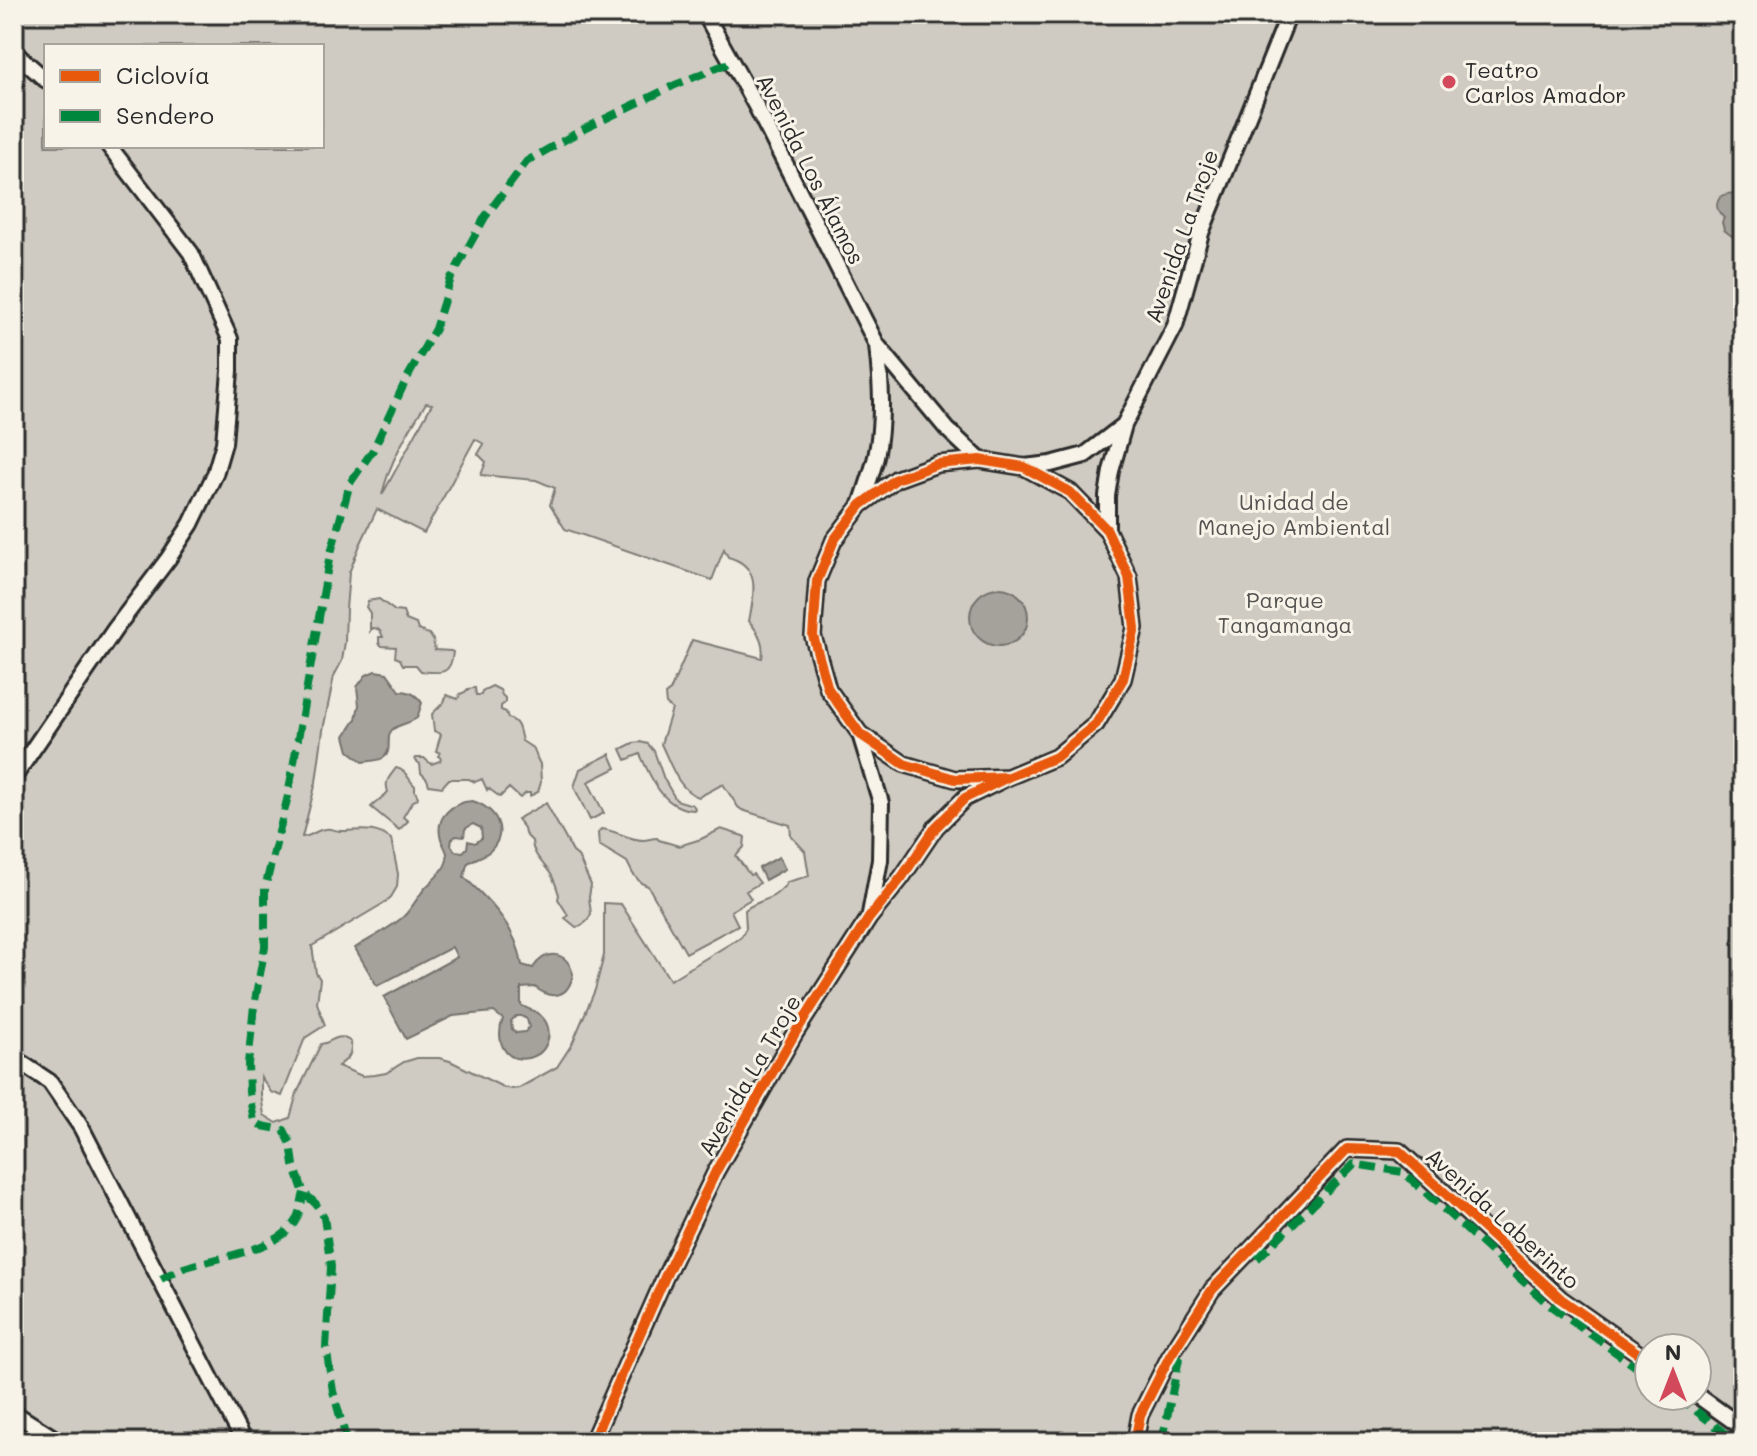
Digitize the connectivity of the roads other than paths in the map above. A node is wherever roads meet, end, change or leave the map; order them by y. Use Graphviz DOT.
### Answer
graph roads {
  1 [pos="705,14"];
  2 [pos="1289,14"];
  3 [pos="14,52"];
  4 [pos="44,78"];
  5 [pos="111,148"];
  6 [pos="877,345"];
  7 [pos="1124,425"];
  8 [pos="980,460"];
  9 [pos="1024,467"];
  10 [pos="861,505"];
  11 [pos="1107,530"];
  12 [pos="860,734"];
  13 [pos="14,777"];
  14 [pos="1008,777"];
  15 [pos="869,918"];
  16 [pos="14,1058"];
  17 [pos="1633,1350"];
  18 [pos="1713,1406"];
  19 [pos="14,1413"];
  20 [pos="1743,1428"];
  21 [pos="60,1442"];
  22 [pos="244,1442"];
  23 [pos="592,1442"];
  24 [pos="1135,1442"];
  1 -- 6 [label="street, Avenida Los Álamos"];
  2 -- 7 [label="street, Avenida La Troje"];
  3 -- 4 [label="street"];
  5 -- 13 [label="street"];
  6 -- 8 [label="street, Avenida Los Álamos"];
  6 -- 10 [label="street, Avenida Los Álamos"];
  7 -- 9 [label="street, Avenida La Troje"];
  7 -- 11 [label="street, Avenida La Troje"];
  8 -- 9 [label="street"];
  8 -- 10 [label="street"];
  9 -- 11 [label="street"];
  10 -- 12 [label="street"];
  11 -- 14 [label="street, Avenida La Troje"];
  12 -- 14 [label="street"];
  12 -- 15 [label="street, Avenida La Troje"];
  14 -- 15 [label="street, Avenida La Troje"];
  15 -- 23 [label="street, Avenida La Troje"];
  16 -- 22 [label="street"];
  17 -- 24 [label="street, Avenida Laberinto"];
  18 -- 20 [label="street"];
  19 -- 21 [label="street"];
}
